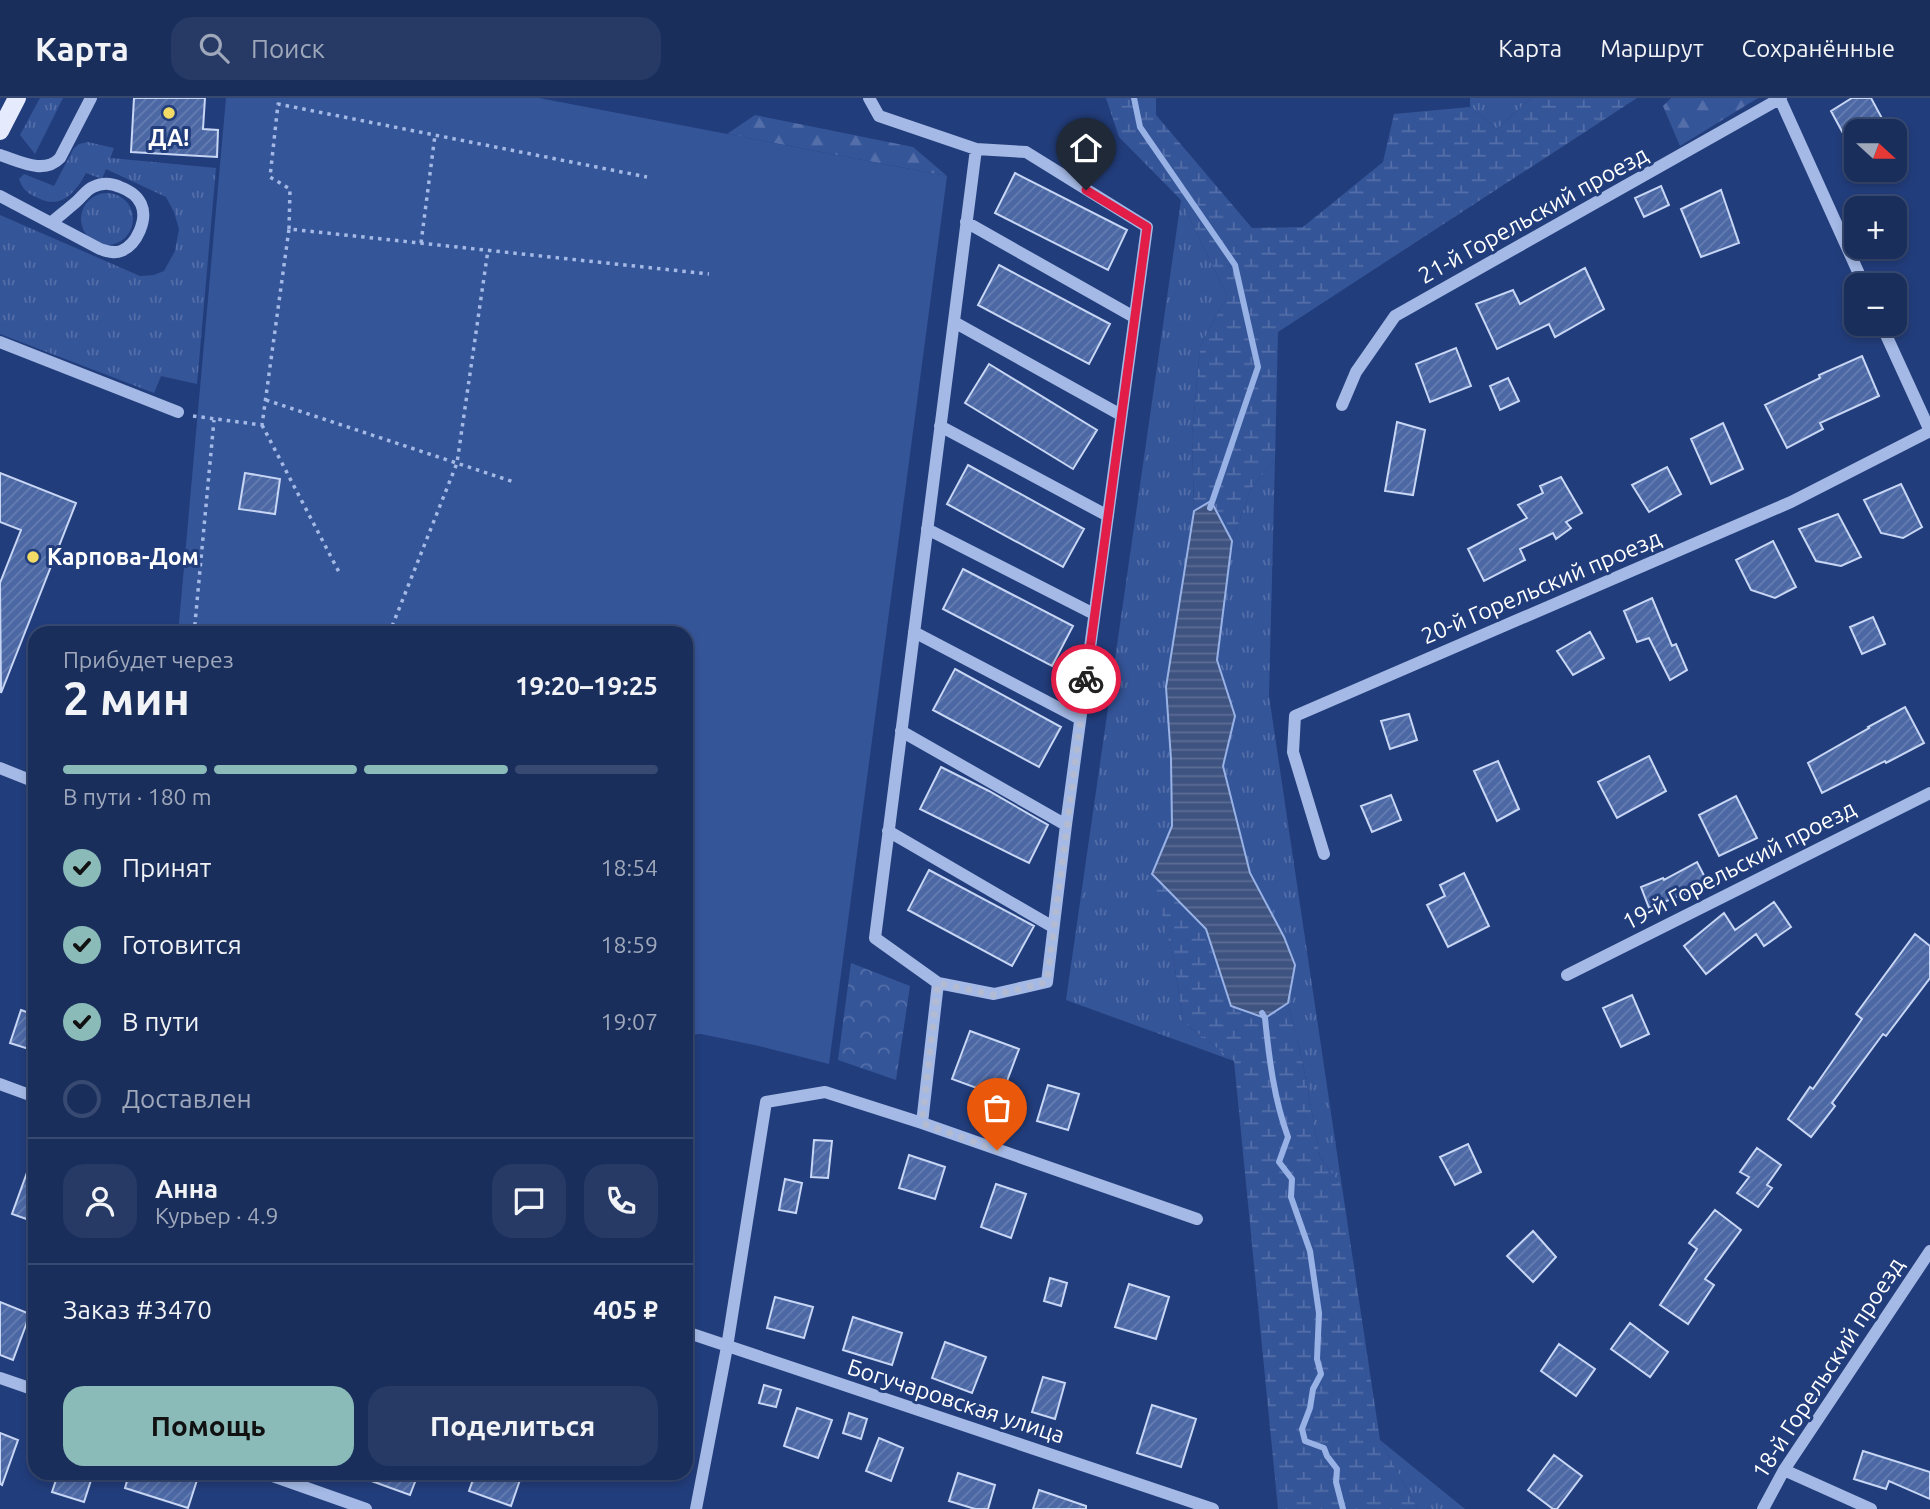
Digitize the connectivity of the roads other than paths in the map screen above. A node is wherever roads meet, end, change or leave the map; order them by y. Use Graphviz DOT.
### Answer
graph roads {
  1 [pos="17,98"];
  2 [pos="90,98"];
  3 [pos="869,98"];
  4 [pos="1780,98"];
  5 [pos="2,121"];
  6 [pos="975,149"];
  7 [pos="0,155"];
  8 [pos="0,196"];
  9 [pos="966,222"];
  10 [pos="51,223"];
  11 [pos="1859,273"];
  12 [pos="1135,317"];
  13 [pos="954,322"];
  14 [pos="1886,336"];
  15 [pos="0,342"];
  16 [pos="1342,405"];
  17 [pos="177,412"];
  18 [pos="1121,415"];
  19 [pos="940,426"];
  20 [pos="1930,431"];
  21 [pos="1108,516"];
  22 [pos="927,529"];
  23 [pos="1094,614"];
  24 [pos="914,632"];
  25 [pos="1080,719"];
  26 [pos="901,731"];
  27 [pos="0,768"];
  28 [pos="28,779"];
  29 [pos="1930,793"];
  30 [pos="1066,825"];
  31 [pos="888,831"];
  32 [pos="1324,854"];
  33 [pos="1053,927"];
  34 [pos="1567,975"];
  35 [pos="938,983"];
  36 [pos="0,1084"];
  37 [pos="28,1094"];
  38 [pos="922,1123"];
  39 [pos="1198,1219"];
  40 [pos="1930,1251"];
  41 [pos="693,1335"];
  42 [pos="727,1347"];
  43 [pos="0,1378"];
  44 [pos="28,1388"];
  45 [pos="1784,1470"];
  46 [pos="284,1480"];
  47 [pos="366,1509"];
  48 [pos="696,1509"];
  49 [pos="1213,1509"];
  50 [pos="1763,1509"];
  51 [pos="1871,1509"];
  1 -- 5 [label="main road"];
  2 -- 7 [label="street"];
  3 -- 6 [label="street"];
  4 -- 11 [label="street"];
  4 -- 16 [label="street, 21-й Горельский проезд"];
  6 -- 9 [label="street"];
  6 -- 12 [label="street"];
  8 -- 10 [label="street"];
  9 -- 12 [label="street"];
  9 -- 13 [label="street"];
  10 -- 10 [label="street"];
  12 -- 18 [label="street"];
  13 -- 18 [label="street"];
  13 -- 19 [label="street"];
  14 -- 20 [label="street"];
  15 -- 17 [label="street"];
  18 -- 21 [label="street"];
  19 -- 21 [label="street"];
  19 -- 22 [label="street"];
  20 -- 32 [label="street, 20-й Горельский проезд"];
  21 -- 23 [label="street"];
  22 -- 23 [label="street"];
  22 -- 24 [label="street"];
  23 -- 25 [label="street"];
  24 -- 25 [label="street"];
  24 -- 26 [label="street"];
  25 -- 30 [label="street"];
  26 -- 30 [label="street"];
  26 -- 31 [label="street"];
  27 -- 28 [label="street"];
  29 -- 34 [label="street, 19-й Горельский проезд"];
  30 -- 33 [label="street"];
  31 -- 33 [label="street"];
  31 -- 35 [label="street"];
  33 -- 35 [label="street"];
  35 -- 38 [label="street"];
  36 -- 37 [label="street"];
  38 -- 39 [label="street"];
  38 -- 42 [label="street"];
  40 -- 45 [label="street, 18-й Горельский проезд"];
  41 -- 42 [label="street, Богучаровская улица"];
  42 -- 48 [label="street"];
  42 -- 49 [label="street, Богучаровская улица"];
  43 -- 44 [label="street"];
  45 -- 50 [label="street, 18-й Горельский проезд"];
  45 -- 51 [label="street"];
  46 -- 47 [label="street"];
}
